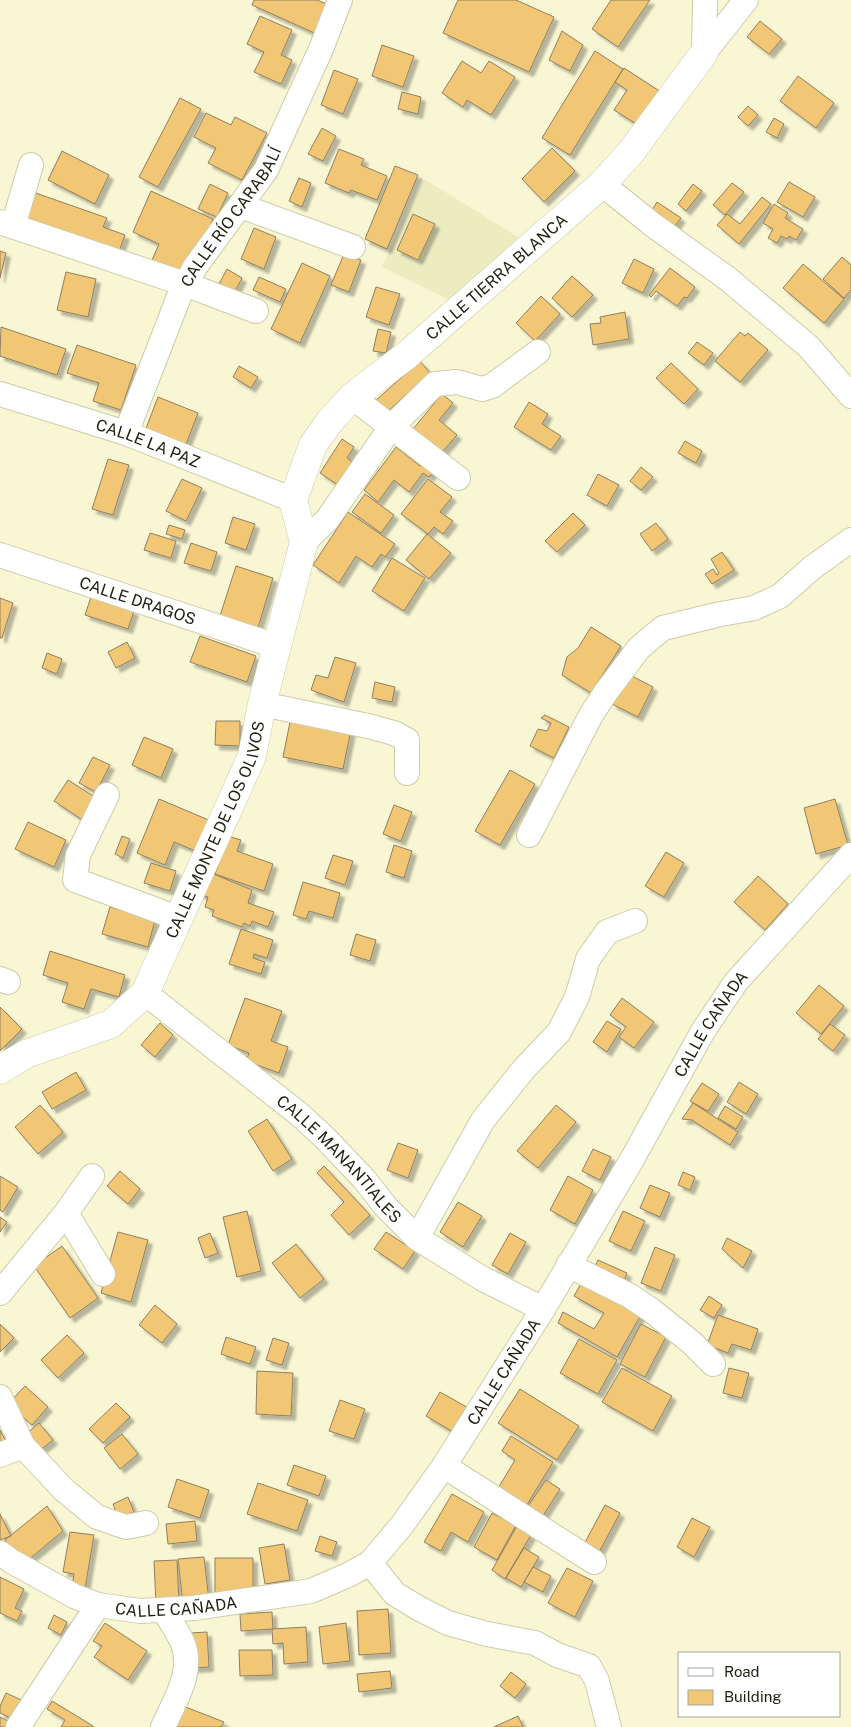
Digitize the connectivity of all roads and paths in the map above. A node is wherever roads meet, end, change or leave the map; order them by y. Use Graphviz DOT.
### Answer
graph roads {
  1 [pos="340,0"];
  2 [pos="705,0"];
  3 [pos="746,0"];
  4 [pos="704,53"];
  5 [pos="32,166"];
  6 [pos="602,184"];
  7 [pos="241,206"];
  8 [pos="6,224"];
  9 [pos="353,247"];
  10 [pos="185,284"];
  11 [pos="256,311"];
  12 [pos="538,352"];
  13 [pos="0,394"];
  14 [pos="851,396"];
  15 [pos="352,397"];
  16 [pos="391,427"];
  17 [pos="126,433"];
  18 [pos="458,478"];
  19 [pos="293,500"];
  20 [pos="851,540"];
  21 [pos="304,542"];
  22 [pos="0,555"];
  23 [pos="276,646"];
  24 [pos="262,704"];
  25 [pos="407,773"];
  26 [pos="107,795"];
  27 [pos="529,835"];
  28 [pos="851,855"];
  29 [pos="178,918"];
  30 [pos="635,921"];
  31 [pos="145,993"];
  32 [pos="0,1070"];
  33 [pos="92,1176"];
  34 [pos="66,1213"];
  35 [pos="417,1238"];
  36 [pos="568,1265"];
  37 [pos="103,1274"];
  38 [pos="0,1293"];
  39 [pos="543,1309"];
  40 [pos="714,1364"];
  41 [pos="0,1397"];
  42 [pos="24,1446"];
  43 [pos="0,1455"];
  44 [pos="444,1466"];
  45 [pos="146,1523"];
  46 [pos="0,1553"];
  47 [pos="594,1562"];
  48 [pos="370,1563"];
  49 [pos="98,1605"];
  50 [pos="164,1610"];
  51 [pos="18,1727"];
  52 [pos="163,1727"];
  53 [pos="609,1727"];
  1 -- 7 [label="street, CALLE RÍO CARABALÍ"];
  2 -- 4 [label="street"];
  3 -- 4 [label="street, CALLE TIERRA BLANCA"];
  4 -- 6 [label="street, CALLE TIERRA BLANCA"];
  5 -- 8 [label="street"];
  6 -- 14 [label="street"];
  6 -- 15 [label="street, CALLE TIERRA BLANCA"];
  7 -- 9 [label="street"];
  7 -- 10 [label="street, CALLE RÍO CARABALÍ"];
  8 -- 10 [label="street"];
  10 -- 11 [label="street"];
  10 -- 17 [label="street, CALLE RÍO CARABALÍ"];
  12 -- 16 [label="street"];
  13 -- 17 [label="street, CALLE LA PAZ"];
  15 -- 16 [label="street"];
  15 -- 19 [label="street, CALLE TIERRA BLANCA"];
  16 -- 18 [label="street"];
  16 -- 21 [label="street"];
  17 -- 19 [label="street, CALLE LA PAZ"];
  19 -- 21 [label="street, CALLE MONTE DE LOS OLIVOS"];
  20 -- 27 [label="street"];
  21 -- 23 [label="street, CALLE MONTE DE LOS OLIVOS"];
  22 -- 23 [label="street, CALLE DRAGOS"];
  23 -- 24 [label="street, CALLE MONTE DE LOS OLIVOS"];
  24 -- 25 [label="street"];
  24 -- 29 [label="street, CALLE MONTE DE LOS OLIVOS"];
  26 -- 29 [label="street"];
  28 -- 36 [label="street, CALLE CAÑADA"];
  29 -- 31 [label="street, CALLE MONTE DE LOS OLIVOS"];
  30 -- 35 [label="street"];
  31 -- 32 [label="street, CALLE MONTE DE LOS OLIVOS"];
  31 -- 35 [label="street, CALLE MANANTIALES"];
  33 -- 34 [label="street"];
  34 -- 37 [label="street"];
  34 -- 38 [label="street"];
  35 -- 39 [label="street, CALLE MANANTIALES"];
  36 -- 39 [label="street, CALLE CAÑADA"];
  36 -- 40 [label="street"];
  39 -- 44 [label="street, CALLE CAÑADA"];
  41 -- 42 [label="street"];
  42 -- 43 [label="street"];
  42 -- 45 [label="street"];
  44 -- 47 [label="street"];
  44 -- 48 [label="street, CALLE CAÑADA"];
  46 -- 49 [label="street, CALLE CAÑADA"];
  48 -- 50 [label="street, CALLE CAÑADA"];
  48 -- 53 [label="street"];
  49 -- 50 [label="street, CALLE CAÑADA"];
  49 -- 51 [label="street"];
  50 -- 52 [label="street"];
}
